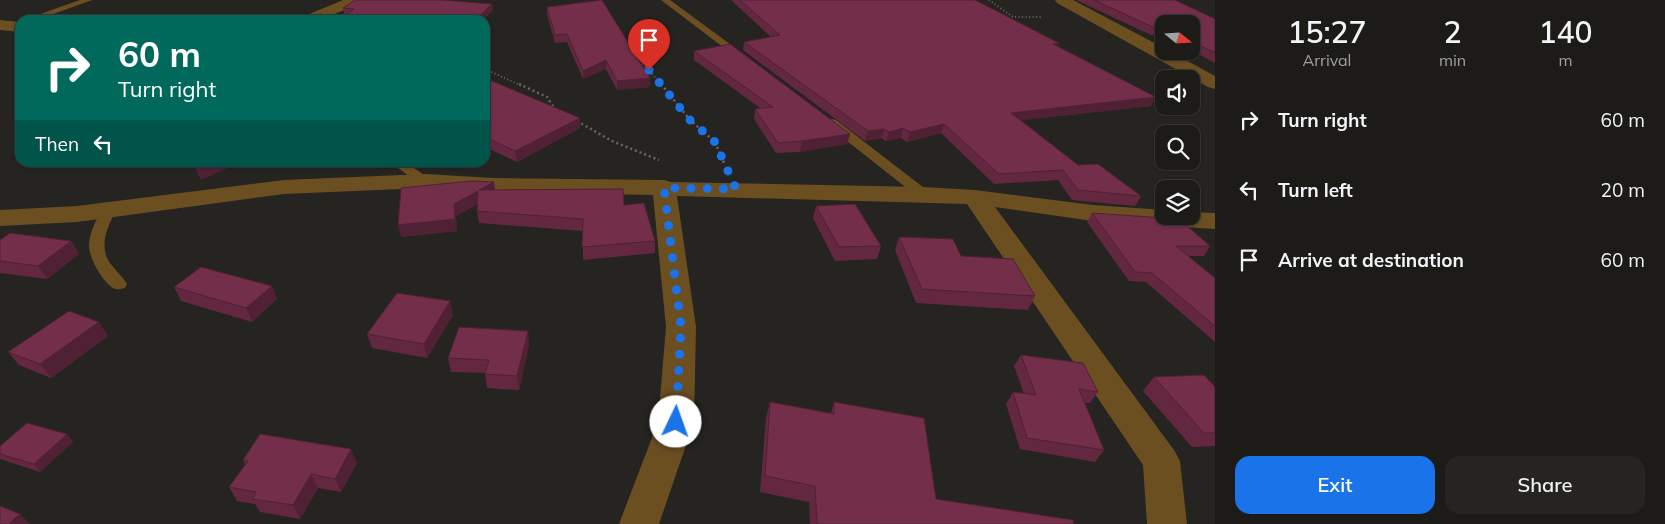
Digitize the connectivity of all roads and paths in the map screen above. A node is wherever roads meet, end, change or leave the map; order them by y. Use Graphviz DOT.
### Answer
graph roads {
  1 [pos="88,0"];
  2 [pos="356,0"];
  3 [pos="665,0"];
  4 [pos="1062,0"];
  5 [pos="43,15"];
  6 [pos="320,15"];
  7 [pos="636,59"];
  8 [pos="753,64"];
  9 [pos="490,71"];
  10 [pos="1215,83"];
  11 [pos="562,113"];
  12 [pos="823,117"];
  13 [pos="570,118"];
  14 [pos="404,167"];
  15 [pos="425,181"];
  16 [pos="664,188"];
  17 [pos="736,189"];
  18 [pos="923,194"];
  19 [pos="975,197"];
  20 [pos="109,210"];
  21 [pos="0,218"];
  22 [pos="1215,221"];
  23 [pos="119,284"];
  24 [pos="639,524"];
  25 [pos="1168,524"];
  1 -- 5 [label="lane"];
  2 -- 6 [label="street"];
  3 -- 8 [label="lane"];
  4 -- 10 [label="street"];
  7 -- 17 [label="path"];
  9 -- 11 [label="path"];
  12 -- 18 [label="lane"];
  13 -- 16 [label="path"];
  14 -- 15 [label="lane"];
  15 -- 16 [label="street"];
  15 -- 20 [label="street"];
  16 -- 17 [label="street"];
  16 -- 24 [label="street"];
  17 -- 18 [label="street"];
  18 -- 19 [label="street"];
  19 -- 22 [label="street"];
  19 -- 25 [label="street"];
  20 -- 21 [label="street"];
  20 -- 23 [label="lane"];
}
